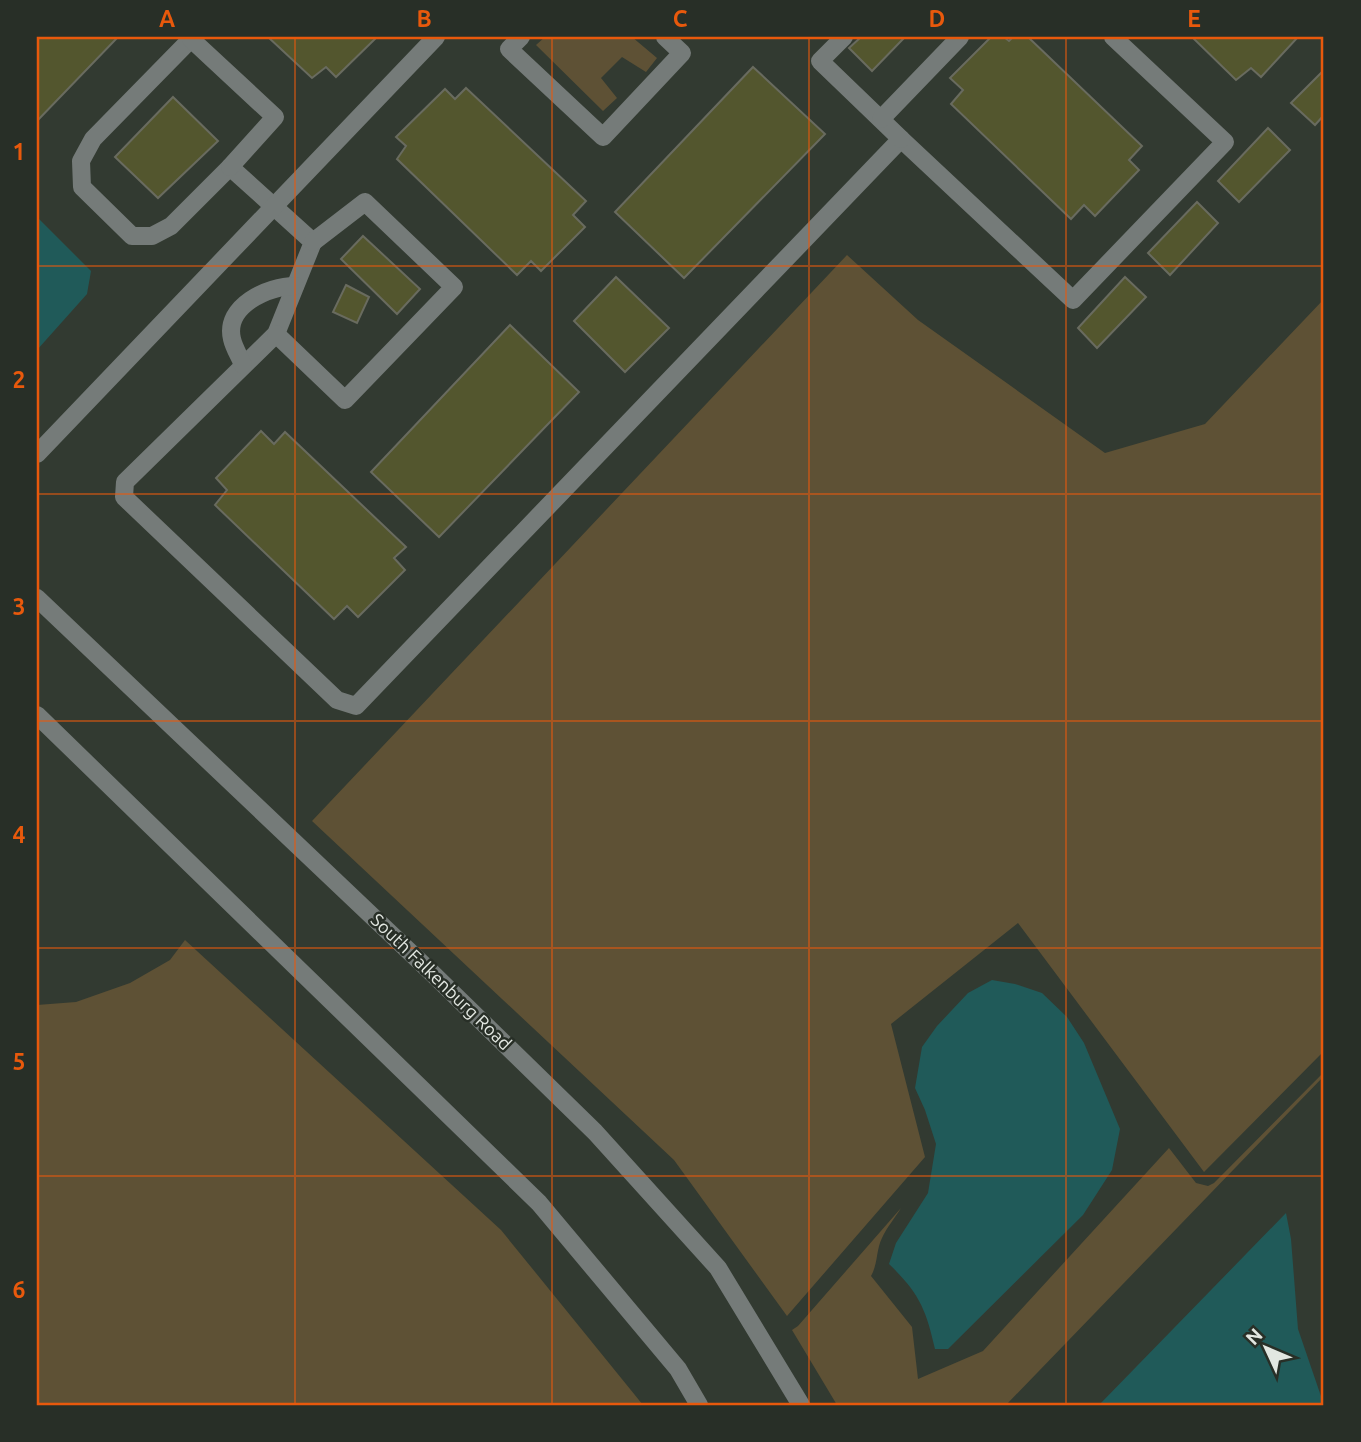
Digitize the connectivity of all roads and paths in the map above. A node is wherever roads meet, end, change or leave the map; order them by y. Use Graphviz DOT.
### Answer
graph roads {
  1 [pos="436,37"];
  2 [pos="521,37"];
  3 [pos="665,37"];
  4 [pos="844,37"];
  5 [pos="960,37"];
  6 [pos="1113,37"];
  7 [pos="190,38"];
  8 [pos="881,119"];
  9 [pos="901,139"];
  10 [pos="230,167"];
  11 [pos="275,206"];
  12 [pos="313,242"];
  13 [pos="295,285"];
  14 [pos="276,334"];
  15 [pos="243,365"];
  16 [pos="37,454"];
  17 [pos="37,598"];
  18 [pos="37,715"];
  19 [pos="699,1405"];
  20 [pos="801,1405"];
  1 -- 11 [label="street"];
  2 -- 3 [label="street"];
  4 -- 8 [label="street"];
  5 -- 8 [label="street"];
  6 -- 9 [label="street"];
  7 -- 10 [label="street"];
  7 -- 10 [label="street"];
  8 -- 9 [label="street"];
  9 -- 15 [label="street"];
  10 -- 11 [label="street"];
  11 -- 12 [label="street"];
  11 -- 16 [label="street"];
  12 -- 13 [label="street"];
  12 -- 14 [label="street"];
  13 -- 14 [label="street"];
  13 -- 15 [label="street"];
  14 -- 15 [label="street"];
  17 -- 20 [label="street, South Falkenburg Road"];
  18 -- 19 [label="street"];
}
